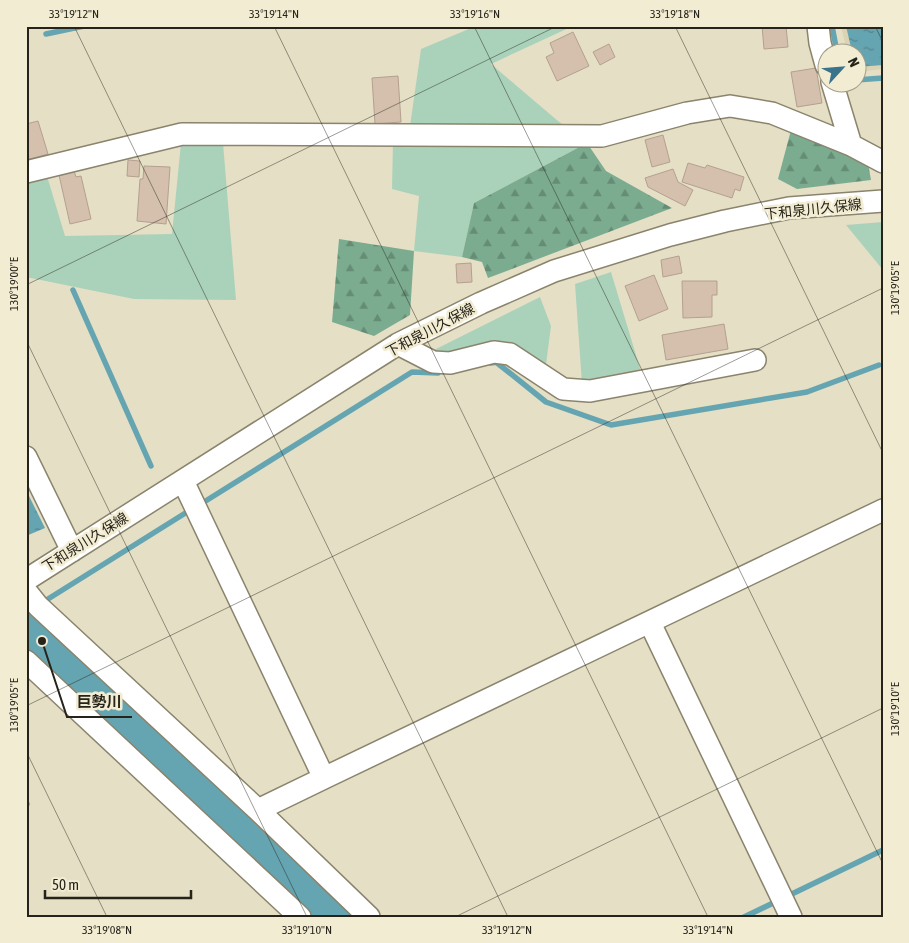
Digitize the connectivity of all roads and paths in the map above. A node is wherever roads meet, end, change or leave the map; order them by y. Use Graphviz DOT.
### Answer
graph roads {
  1 [pos="818,26"];
  2 [pos="820,42"];
  3 [pos="835,92"];
  4 [pos="851,145"];
  5 [pos="883,162"];
  6 [pos="26,172"];
  7 [pos="883,201"];
  8 [pos="398,344"];
  9 [pos="755,360"];
  10 [pos="26,457"];
  11 [pos="183,481"];
  12 [pos="883,510"];
  13 [pos="72,550"];
  14 [pos="26,580"];
  15 [pos="26,591"];
  16 [pos="650,623"];
  17 [pos="26,661"];
  18 [pos="324,778"];
  19 [pos="258,810"];
  20 [pos="785,904"];
  21 [pos="300,917"];
  22 [pos="369,917"];
  1 -- 2 [label="street"];
  3 -- 4 [label="street"];
  4 -- 5 [label="street"];
  4 -- 6 [label="street"];
  7 -- 8 [label="street, 下和泉川久保線"];
  8 -- 9 [label="street"];
  8 -- 11 [label="street, 下和泉川久保線"];
  10 -- 13 [label="street"];
  11 -- 13 [label="street, 下和泉川久保線"];
  11 -- 18 [label="street"];
  12 -- 16 [label="street"];
  13 -- 14 [label="street, 下和泉川久保線"];
  15 -- 19 [label="street"];
  16 -- 18 [label="street"];
  16 -- 20 [label="street"];
  17 -- 21 [label="street"];
  18 -- 19 [label="street"];
  19 -- 22 [label="street"];
}
